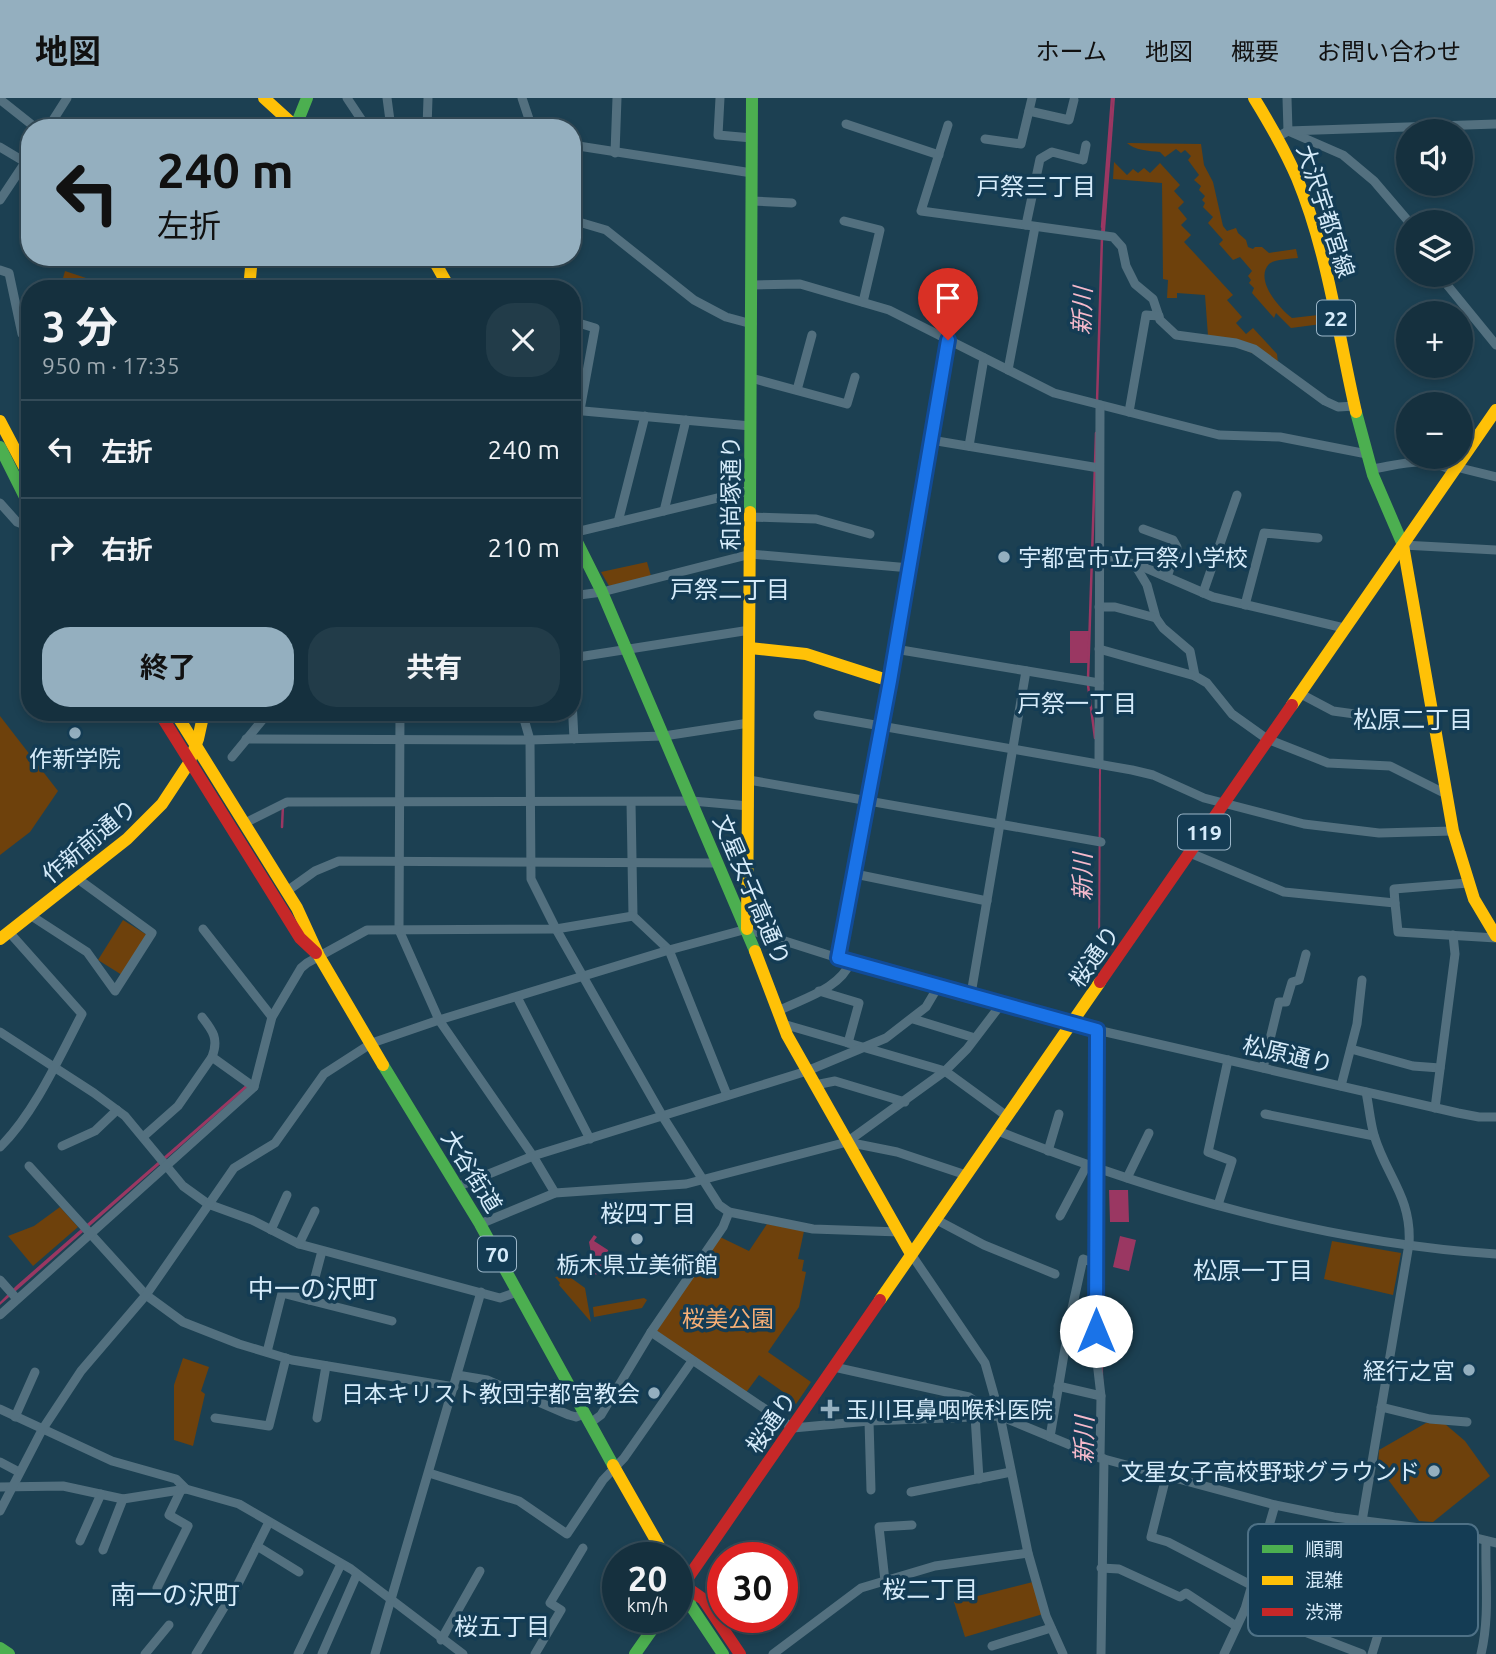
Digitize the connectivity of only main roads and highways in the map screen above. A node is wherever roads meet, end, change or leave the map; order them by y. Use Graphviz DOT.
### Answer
graph roads {
  1 [pos="264,98"];
  2 [pos="307,98"];
  3 [pos="752,98"];
  4 [pos="1254,98"];
  5 [pos="287,119"];
  6 [pos="299,119"];
  7 [pos="1496,410"];
  8 [pos="0,421"];
  9 [pos="0,447"];
  10 [pos="21,461"];
  11 [pos="21,489"];
  12 [pos="1403,545"];
  13 [pos="581,551"];
  14 [pos="750,648"];
  15 [pos="890,681"];
  16 [pos="165,721"];
  17 [pos="181,721"];
  18 [pos="203,721"];
  19 [pos="197,747"];
  20 [pos="191,763"];
  21 [pos="747,929"];
  22 [pos="4,936"];
  23 [pos="1496,937"];
  24 [pos="319,956"];
  25 [pos="911,1254"];
  26 [pos="657,1542"];
  27 [pos="693,1566"];
  28 [pos="693,1593"];
  29 [pos="693,1609"];
  30 [pos="650,1633"];
  31 [pos="0,1648"];
  32 [pos="9,1654"];
  33 [pos="635,1654"];
  34 [pos="723,1654"];
  35 [pos="740,1654"];
  1 -- 5 [label="main road"];
  2 -- 6 [label="main road"];
  3 -- 14 [label="main road, 和尚塚通り"];
  4 -- 12 [label="main road, 大沢宇都宮線 / 22"];
  7 -- 12 [label="main road, 桜通り / 119"];
  8 -- 10 [label="main road"];
  9 -- 11 [label="main road"];
  12 -- 23 [label="main road, 大沢宇都宮線"];
  12 -- 25 [label="main road, 桜通り / 119"];
  13 -- 21 [label="main road, 文星女子高通り"];
  14 -- 15 [label="main road"];
  14 -- 21 [label="main road, 和尚塚通り"];
  16 -- 20 [label="main road, 大谷街道 / 70"];
  17 -- 19 [label="main road, 大谷街道 / 70"];
  18 -- 19 [label="main road, 作新前通り"];
  19 -- 20 [label="main road, 作新前通り"];
  19 -- 24 [label="main road, 大谷街道 / 70"];
  20 -- 22 [label="main road, 作新前通り"];
  20 -- 24 [label="main road, 大谷街道 / 70"];
  21 -- 25 [label="main road, 文星女子高通り"];
  24 -- 26 [label="main road, 大谷街道 / 70"];
  25 -- 27 [label="main road, 桜通り / 119"];
  28 -- 35 [label="main road"];
  29 -- 34 [label="main road"];
  30 -- 33 [label="main road"];
  31 -- 32 [label="main road"];
}
